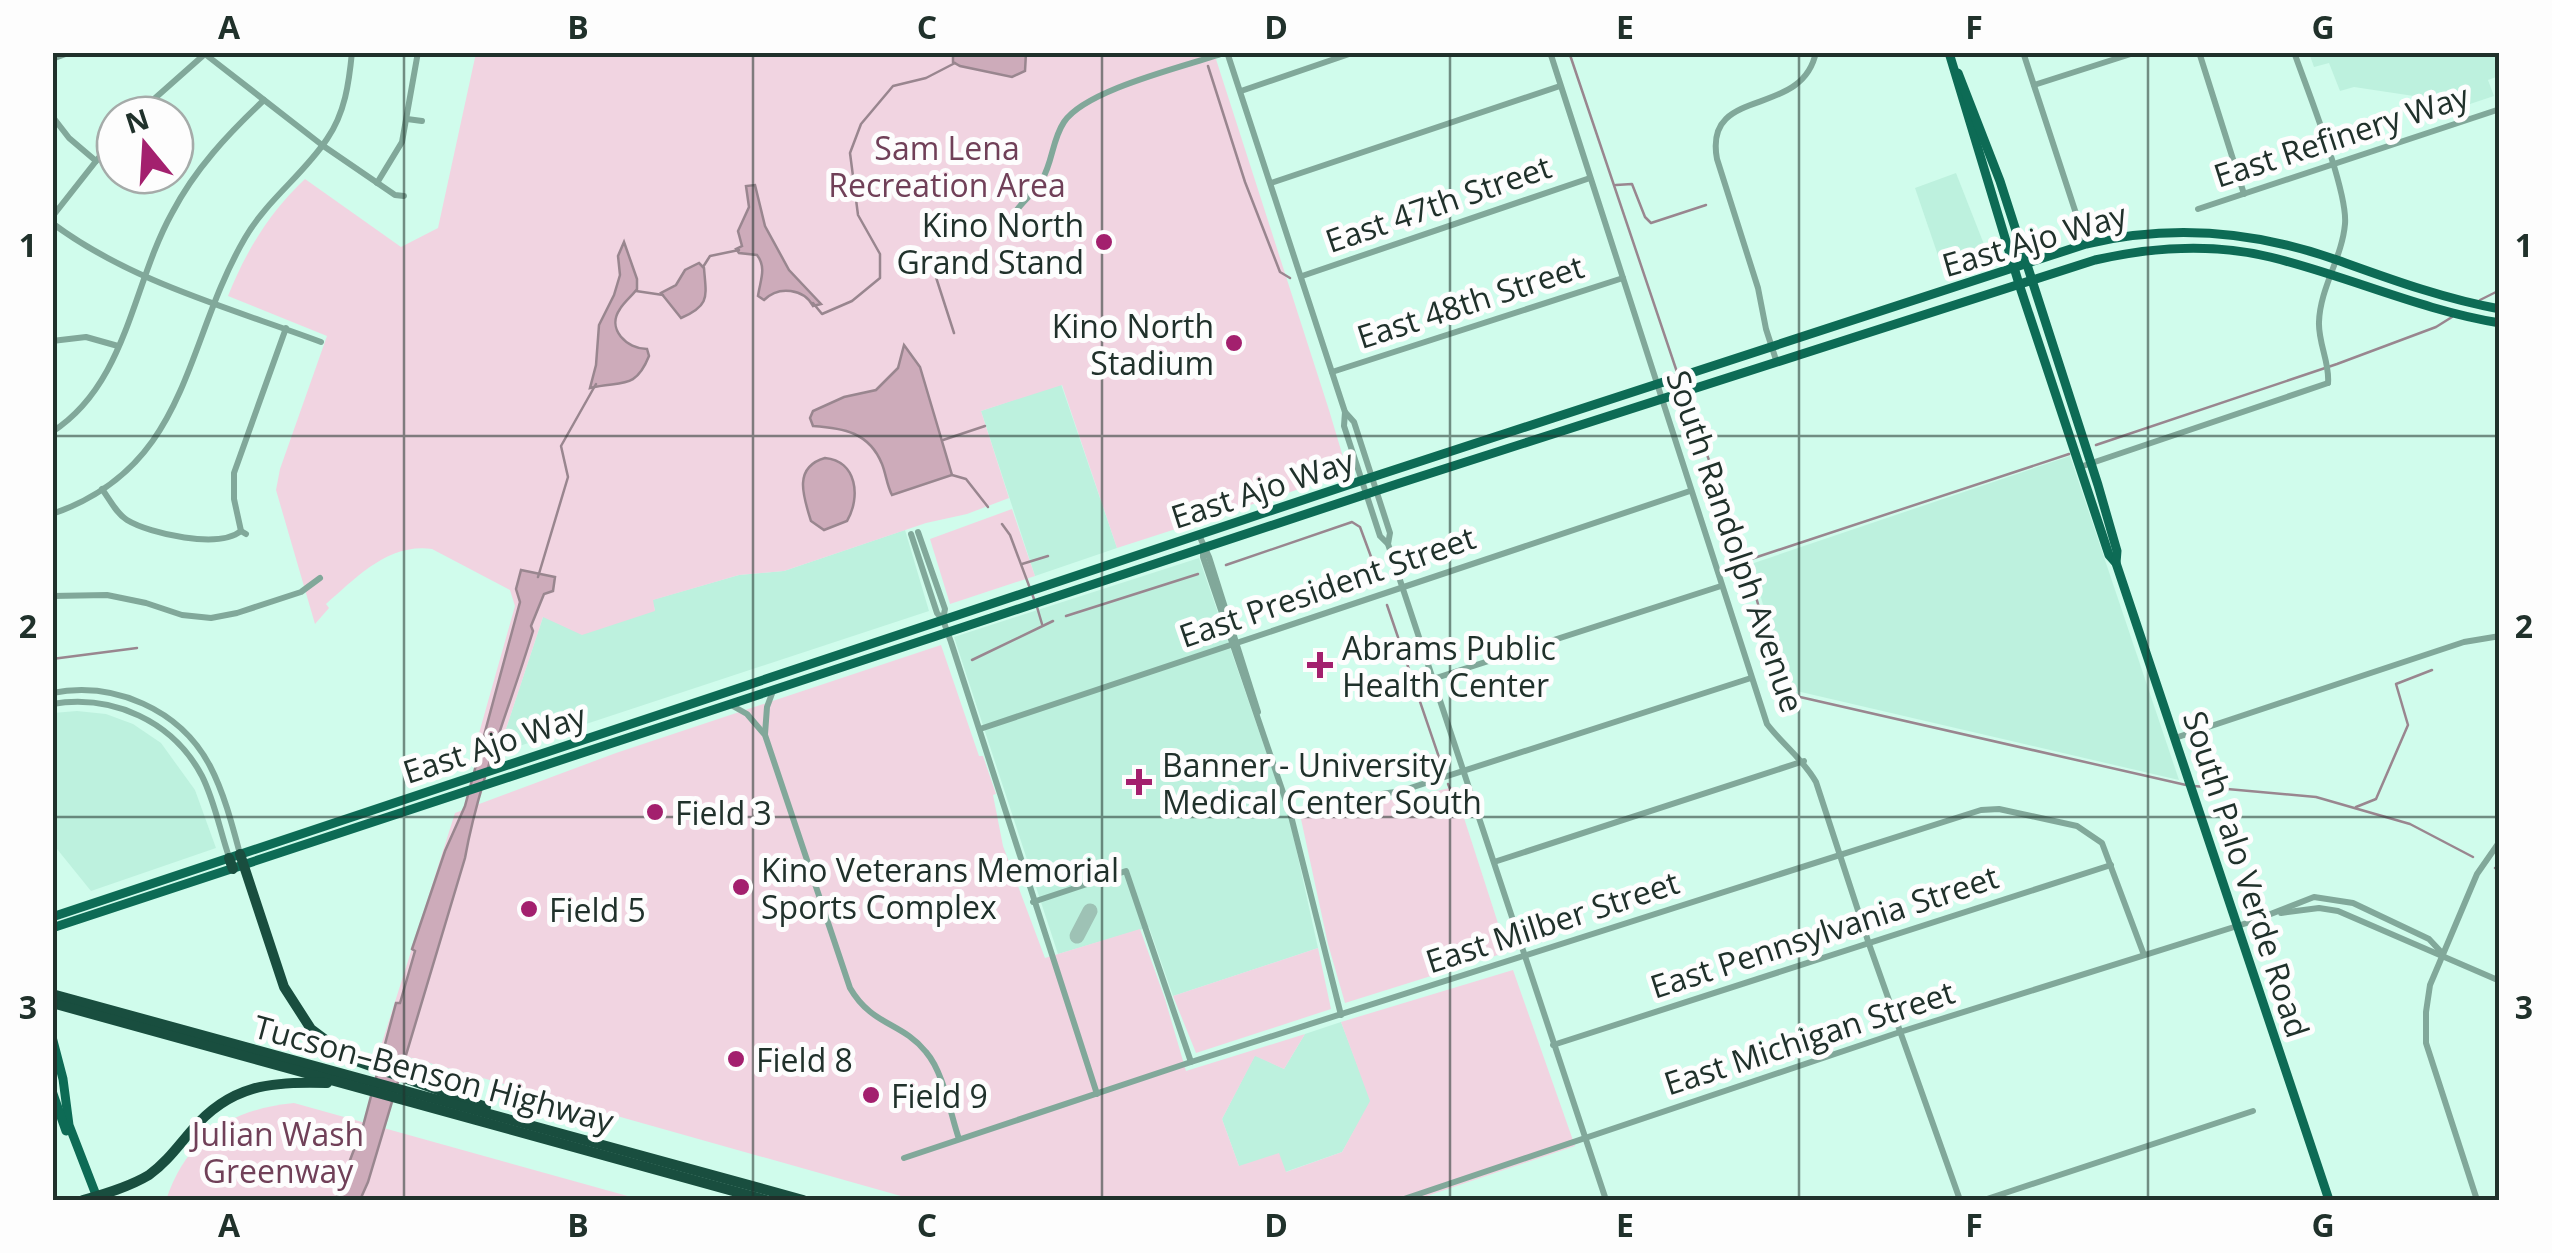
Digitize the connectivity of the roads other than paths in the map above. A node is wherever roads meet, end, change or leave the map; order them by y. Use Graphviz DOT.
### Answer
graph roads {
  1 [pos="70,52"];
  2 [pos="352,52"];
  3 [pos="418,52"];
  4 [pos="1227,52"];
  5 [pos="1355,52"];
  6 [pos="1550,52"];
  7 [pos="1816,52"];
  8 [pos="2023,52"];
  9 [pos="2137,52"];
  10 [pos="2199,52"];
  11 [pos="2294,52"];
  12 [pos="206,54"];
  13 [pos="1949,54"];
  14 [pos="52,60"];
  15 [pos="2034,85"];
  16 [pos="1560,86"];
  17 [pos="1240,90"];
  18 [pos="159,95"];
  19 [pos="264,100"];
  20 [pos="2500,109"];
  21 [pos="52,116"];
  22 [pos="407,119"];
  23 [pos="422,121"];
  24 [pos="322,145"];
  25 [pos="95,160"];
  26 [pos="95,162"];
  27 [pos="2332,165"];
  28 [pos="1590,178"];
  29 [pos="377,183"];
  30 [pos="1271,184"];
  31 [pos="2244,195"];
  32 [pos="404,196"];
  33 [pos="2198,209"];
  34 [pos="52,220"];
  35 [pos="1008,230"];
  36 [pos="2086,244"];
  37 [pos="2336,260"];
  38 [pos="2026,264"];
  39 [pos="2014,268"];
  40 [pos="144,276"];
  41 [pos="1302,276"];
  42 [pos="2331,276"];
  43 [pos="1624,278"];
  44 [pos="2031,281"];
  45 [pos="2019,284"];
  46 [pos="215,302"];
  47 [pos="2500,309"];
  48 [pos="2500,324"];
  49 [pos="286,328"];
  50 [pos="52,340"];
  51 [pos="321,342"];
  52 [pos="118,346"];
  53 [pos="1772,347"];
  54 [pos="1777,363"];
  55 [pos="1332,372"];
  56 [pos="1657,384"];
  57 [pos="1662,400"];
  58 [pos="1512,431"];
  59 [pos="52,432"];
  60 [pos="1517,446"];
  61 [pos="2086,465"];
  62 [pos="1367,479"];
  63 [pos="102,489"];
  64 [pos="1690,491"];
  65 [pos="1371,493"];
  66 [pos="52,514"];
  67 [pos="915,533"];
  68 [pos="1199,535"];
  69 [pos="1204,548"];
  70 [pos="320,578"];
  71 [pos="1402,586"];
  72 [pos="1721,586"];
  73 [pos="52,596"];
  74 [pos="943,620"];
  75 [pos="948,633"];
  76 [pos="2500,636"];
  77 [pos="1235,644"];
  78 [pos="1751,678"];
  79 [pos="1433,679"];
  80 [pos="773,691"];
  81 [pos="52,693"];
  82 [pos="52,704"];
  83 [pos="732,705"];
  84 [pos="626,725"];
  85 [pos="980,729"];
  86 [pos="766,735"];
  87 [pos="2175,738"];
  88 [pos="630,740"];
  89 [pos="1804,761"];
  90 [pos="1463,771"];
  91 [pos="390,804"];
  92 [pos="1291,816"];
  93 [pos="394,817"];
  94 [pos="2500,841"];
  95 [pos="1838,855"];
  96 [pos="237,862"];
  97 [pos="1494,862"];
  98 [pos="2111,865"];
  99 [pos="2334,898"];
  100 [pos="1033,902"];
  101 [pos="2332,910"];
  102 [pos="2275,914"];
  103 [pos="52,918"];
  104 [pos="2236,927"];
  105 [pos="52,928"];
  106 [pos="1868,944"];
  107 [pos="2444,954"];
  108 [pos="1524,956"];
  109 [pos="2144,956"];
  110 [pos="2500,981"];
  111 [pos="52,994"];
  112 [pos="52,1003"];
  113 [pos="1340,1015"];
  114 [pos="1900,1032"];
  115 [pos="52,1036"];
  116 [pos="1553,1045"];
  117 [pos="1191,1062"];
  118 [pos="343,1084"];
  119 [pos="370,1087"];
  120 [pos="52,1091"];
  121 [pos="1097,1094"];
  122 [pos="400,1096"];
  123 [pos="2253,1112"];
  124 [pos="548,1130"];
  125 [pos="1584,1138"];
  126 [pos="958,1139"];
  127 [pos="904,1158"];
  128 [pos="92,1199"];
  129 [pos="766,1200"];
  130 [pos="803,1200"];
  131 [pos="1401,1200"];
  132 [pos="1606,1200"];
  133 [pos="1960,1200"];
  134 [pos="1970,1200"];
  135 [pos="1985,1200"];
  136 [pos="2329,1200"];
  137 [pos="2477,1200"];
  1 -- 14 [label="street"];
  2 -- 24 [label="street"];
  3 -- 22 [label="street"];
  4 -- 17 [label="street"];
  4 -- 35 [label="street"];
  5 -- 17 [label="street"];
  6 -- 16 [label="street, South Randolph Avenue"];
  7 -- 53 [label="street"];
  8 -- 15 [label="street"];
  9 -- 15 [label="street"];
  10 -- 31 [label="street"];
  11 -- 27 [label="street"];
  12 -- 18 [label="street"];
  12 -- 19 [label="street"];
  13 -- 38 [label="main road, South Palo Verde Road"];
  13 -- 39 [label="main road, South Palo Verde Road"];
  15 -- 36 [label="street"];
  16 -- 28 [label="street, South Randolph Avenue"];
  16 -- 30 [label="street"];
  17 -- 30 [label="street"];
  19 -- 24 [label="street"];
  19 -- 40 [label="street"];
  20 -- 27 [label="street, East Refinery Way"];
  21 -- 25 [label="street"];
  22 -- 23 [label="street"];
  22 -- 29 [label="street"];
  24 -- 29 [label="street"];
  24 -- 46 [label="street"];
  26 -- 34 [label="street"];
  27 -- 31 [label="street, East Refinery Way"];
  27 -- 37 [label="street"];
  28 -- 41 [label="street, East 47th Street"];
  28 -- 43 [label="street, South Randolph Avenue"];
  29 -- 32 [label="street"];
  30 -- 41 [label="street"];
  31 -- 33 [label="street, East Refinery Way"];
  34 -- 40 [label="street"];
  36 -- 37 [label="main road, East Ajo Way"];
  36 -- 38 [label="main road, East Ajo Way"];
  37 -- 42 [label="street"];
  37 -- 47 [label="main road, East Ajo Way"];
  38 -- 39 [label="main road, East Ajo Way"];
  38 -- 44 [label="main road, South Palo Verde Road"];
  39 -- 45 [label="main road, South Palo Verde Road"];
  39 -- 53 [label="main road, East Ajo Way"];
  40 -- 46 [label="street"];
  40 -- 52 [label="street"];
  41 -- 55 [label="street"];
  42 -- 44 [label="main road, East Ajo Way"];
  42 -- 48 [label="main road, East Ajo Way"];
  42 -- 61 [label="street"];
  43 -- 55 [label="street, East 48th Street"];
  43 -- 56 [label="street, South Randolph Avenue"];
  44 -- 45 [label="main road, East Ajo Way"];
  44 -- 61 [label="main road, South Palo Verde Road"];
  45 -- 54 [label="main road, East Ajo Way"];
  45 -- 61 [label="main road, South Palo Verde Road"];
  46 -- 49 [label="street"];
  46 -- 63 [label="street"];
  49 -- 51 [label="street"];
  49 -- 63 [label="street"];
  50 -- 52 [label="street"];
  52 -- 59 [label="street"];
  53 -- 54 [label="street"];
  53 -- 56 [label="main road, East Ajo Way"];
  54 -- 57 [label="main road, East Ajo Way"];
  55 -- 62 [label="street"];
  56 -- 57 [label="street, South Randolph Avenue"];
  56 -- 58 [label="main road, East Ajo Way"];
  57 -- 60 [label="main road, East Ajo Way"];
  57 -- 64 [label="street, South Randolph Avenue"];
  58 -- 60 [label="main road"];
  58 -- 62 [label="main road, East Ajo Way"];
  60 -- 65 [label="main road, East Ajo Way"];
  61 -- 87 [label="main road, South Palo Verde Road"];
  62 -- 65 [label="street"];
  62 -- 68 [label="main road, East Ajo Way"];
  63 -- 66 [label="street"];
  64 -- 71 [label="street, East President Street"];
  64 -- 72 [label="street, South Randolph Avenue"];
  65 -- 69 [label="main road, East Ajo Way"];
  65 -- 71 [label="street"];
  67 -- 74 [label="street"];
  68 -- 69 [label="street"];
  68 -- 74 [label="main road, East Ajo Way"];
  69 -- 75 [label="main road, East Ajo Way"];
  69 -- 77 [label="street"];
  70 -- 73 [label="street"];
  71 -- 77 [label="street, East President Street"];
  71 -- 79 [label="street"];
  72 -- 78 [label="street, South Randolph Avenue"];
  72 -- 79 [label="street"];
  74 -- 75 [label="street"];
  74 -- 84 [label="main road, East Ajo Way"];
  75 -- 80 [label="main road, East Ajo Way"];
  75 -- 85 [label="street"];
  76 -- 87 [label="street"];
  77 -- 85 [label="street, East President Street"];
  77 -- 92 [label="street"];
  78 -- 89 [label="street, South Randolph Avenue"];
  78 -- 90 [label="street"];
  79 -- 90 [label="street"];
  80 -- 83 [label="main road, East Ajo Way"];
  80 -- 86 [label="street"];
  81 -- 96 [label="street"];
  82 -- 96 [label="street"];
  83 -- 86 [label="street"];
  83 -- 88 [label="main road, East Ajo Way"];
  84 -- 88 [label="main road"];
  84 -- 91 [label="main road, East Ajo Way"];
  85 -- 100 [label="street"];
  86 -- 126 [label="street"];
  87 -- 104 [label="main road, South Palo Verde Road"];
  88 -- 93 [label="main road, East Ajo Way"];
  89 -- 95 [label="street, South Randolph Avenue"];
  89 -- 97 [label="street"];
  90 -- 92 [label="street"];
  90 -- 97 [label="street"];
  91 -- 93 [label="main road"];
  91 -- 96 [label="main road, East Ajo Way"];
  92 -- 113 [label="street"];
  93 -- 96 [label="main road, East Ajo Way"];
  94 -- 107 [label="street"];
  95 -- 98 [label="street, East Milber Street"];
  95 -- 106 [label="street, South Randolph Avenue"];
  95 -- 108 [label="street, East Milber Street"];
  96 -- 103 [label="main road, East Ajo Way"];
  96 -- 105 [label="main road, East Ajo Way"];
  96 -- 124 [label="highway"];
  97 -- 108 [label="street"];
  98 -- 106 [label="street, East Pennsylvania Street"];
  98 -- 109 [label="street, East Milber Street"];
  99 -- 101 [label="street"];
  99 -- 102 [label="street"];
  99 -- 107 [label="street"];
  100 -- 117 [label="street"];
  100 -- 121 [label="street"];
  101 -- 102 [label="street"];
  101 -- 107 [label="street"];
  102 -- 104 [label="street, East Michigan Street"];
  104 -- 109 [label="street, East Michigan Street"];
  104 -- 136 [label="main road, South Palo Verde Road"];
  106 -- 114 [label="street, South Randolph Avenue"];
  106 -- 116 [label="street, East Pennsylvania Street"];
  107 -- 110 [label="street"];
  107 -- 137 [label="street"];
  108 -- 113 [label="street, East Milber Street"];
  108 -- 116 [label="street"];
  109 -- 114 [label="street, East Michigan Street"];
  111 -- 119 [label="highway, Tucson–Benson Highway"];
  112 -- 118 [label="highway, Tucson–Benson Highway"];
  113 -- 117 [label="street, East Milber Street"];
  114 -- 125 [label="street, East Michigan Street"];
  114 -- 133 [label="street, South Randolph Avenue"];
  115 -- 128 [label="main road"];
  116 -- 125 [label="street"];
  117 -- 121 [label="street, East Milber Street"];
  118 -- 119 [label="highway, Tucson–Benson Highway"];
  118 -- 128 [label="highway"];
  119 -- 122 [label="highway, Tucson–Benson Highway"];
  120 -- 128 [label="main road"];
  121 -- 126 [label="street, East Milber Street"];
  122 -- 124 [label="highway, Tucson–Benson Highway"];
  122 -- 129 [label="highway, Tucson–Benson Highway"];
  123 -- 135 [label="street"];
  124 -- 130 [label="highway, Tucson–Benson Highway"];
  125 -- 131 [label="street, East Michigan Street"];
  125 -- 132 [label="street"];
  126 -- 127 [label="street, East Milber Street"];
  134 -- 135 [label="street"];
}
